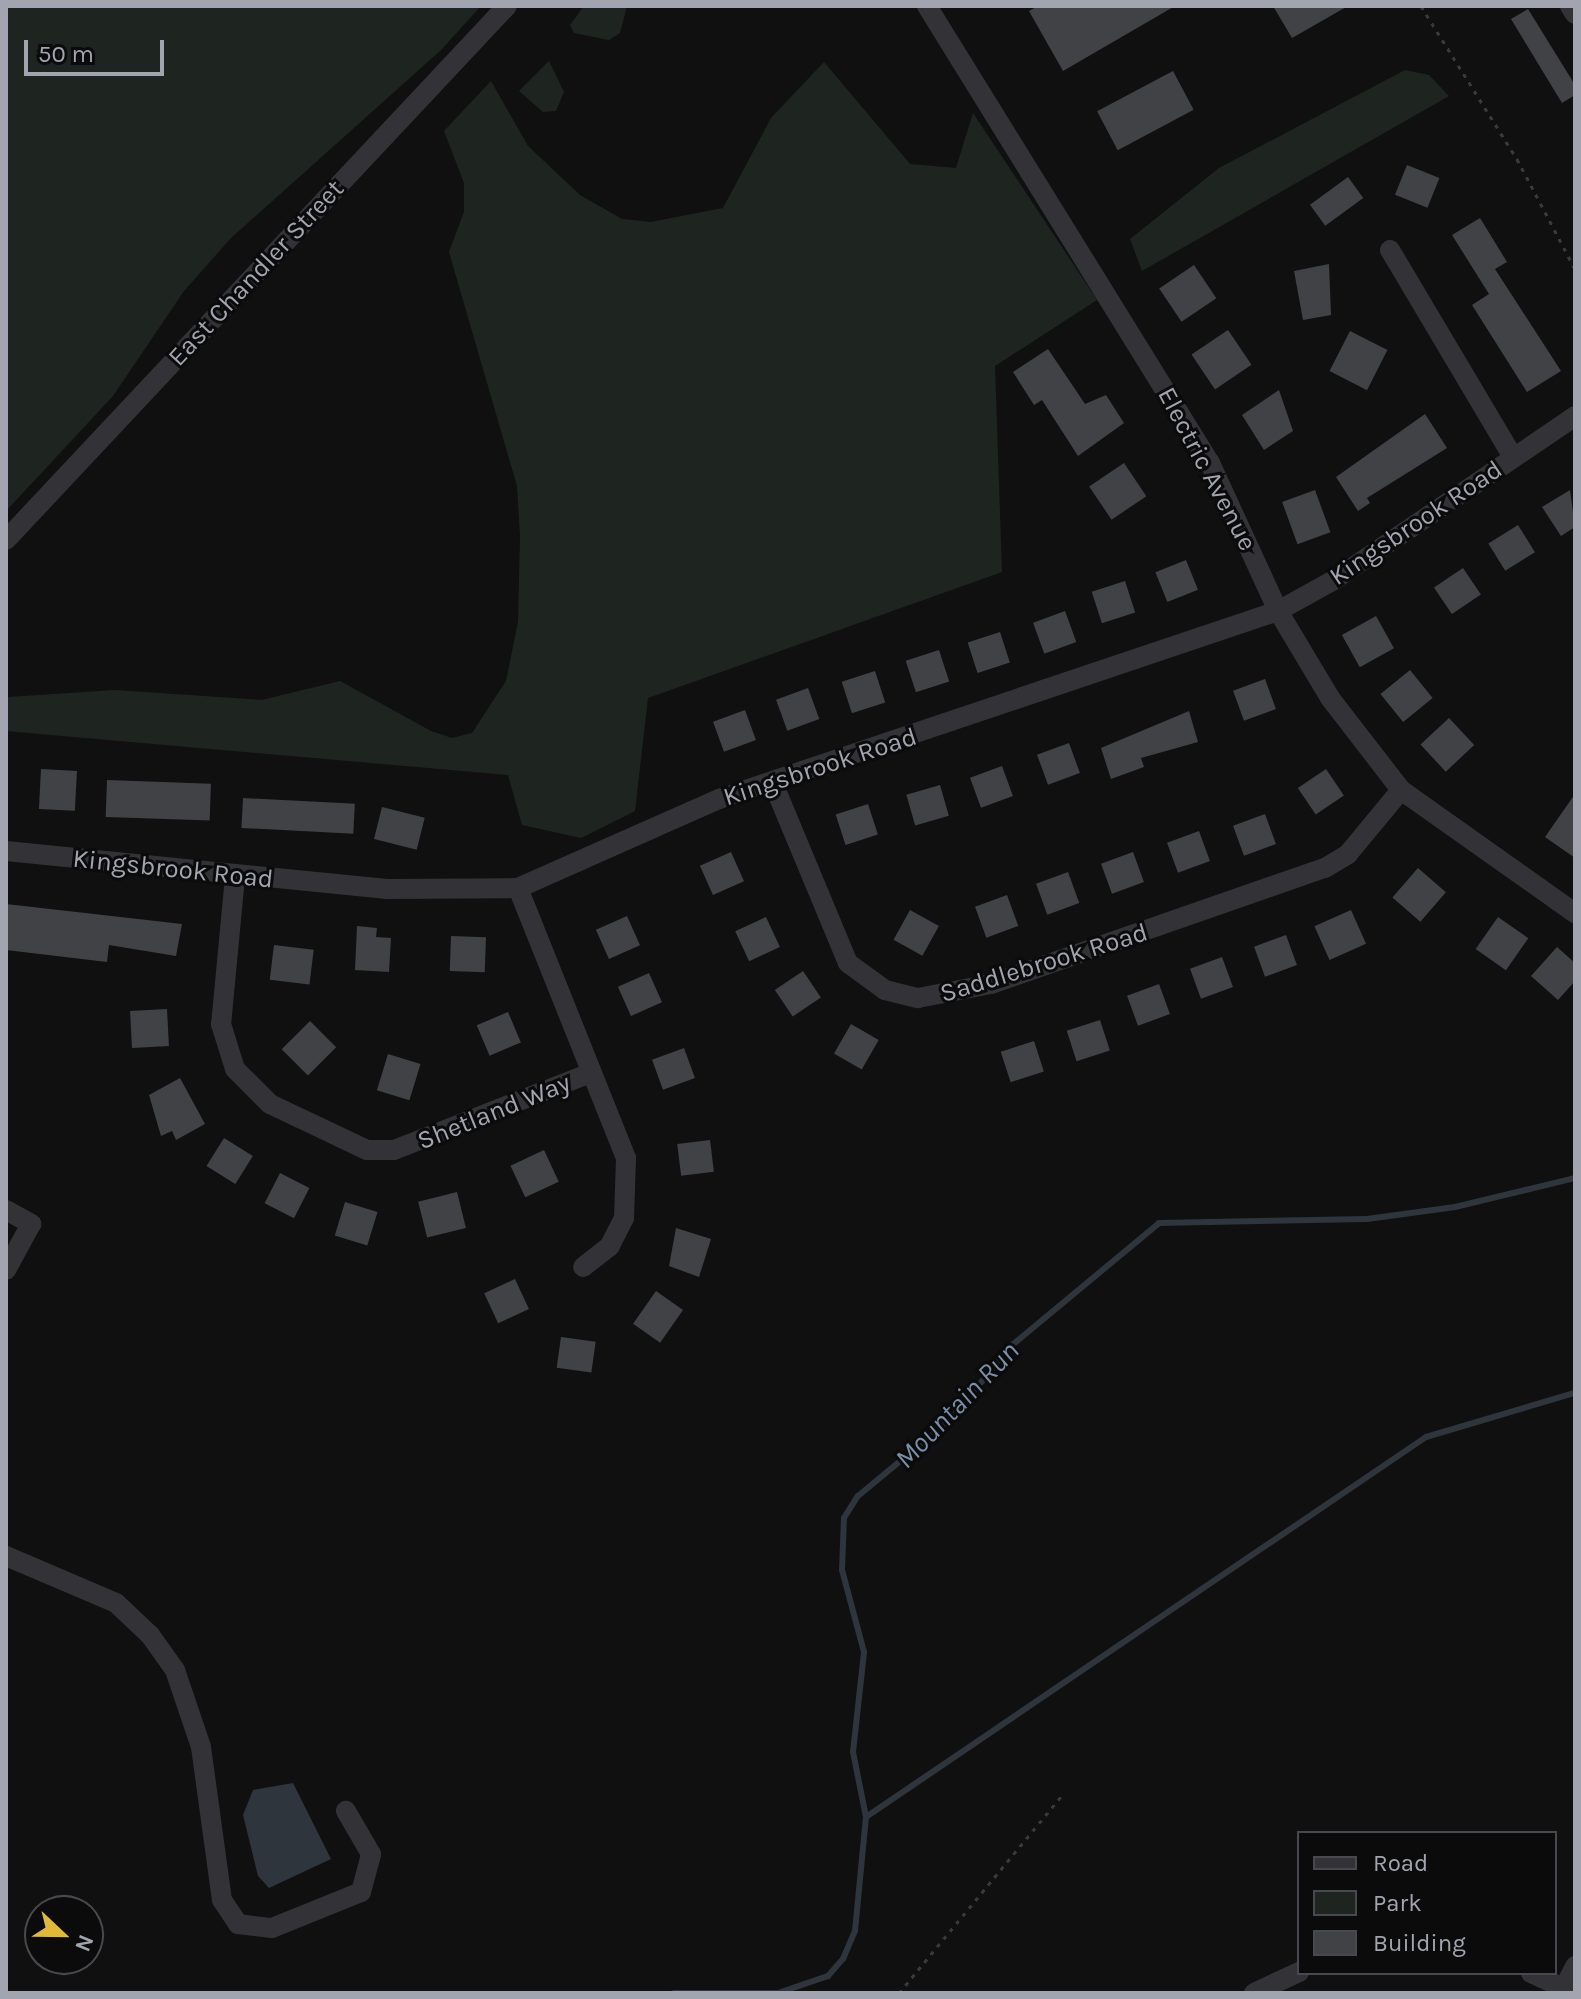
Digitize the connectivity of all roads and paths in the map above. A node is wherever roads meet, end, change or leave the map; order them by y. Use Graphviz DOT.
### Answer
graph roads {
  1 [pos="507,6"];
  2 [pos="927,6"];
  3 [pos="1421,6"];
  4 [pos="1570,6"];
  5 [pos="1575,14"];
  6 [pos="1390,250"];
  7 [pos="1575,269"];
  8 [pos="1575,416"];
  9 [pos="1513,457"];
  10 [pos="6,540"];
  11 [pos="1278,611"];
  12 [pos="773,783"];
  13 [pos="1401,790"];
  14 [pos="6,851"];
  15 [pos="235,877"];
  16 [pos="518,888"];
  17 [pos="1575,913"];
  18 [pos="590,1073"];
  19 [pos="6,1210"];
  20 [pos="583,1267"];
  21 [pos="6,1270"];
  22 [pos="6,1556"];
  23 [pos="1064,1793"];
  24 [pos="357,1819"];
  25 [pos="1575,1966"];
  26 [pos="1297,1973"];
  27 [pos="1535,1975"];
  28 [pos="1569,1991"];
  29 [pos="899,1993"];
  30 [pos="1254,1993"];
  1 -- 10 [label="street, East Chandler Street"];
  2 -- 11 [label="street, Electric Avenue"];
  3 -- 7 [label="path"];
  4 -- 5 [label="street"];
  6 -- 9 [label="street"];
  8 -- 9 [label="street, Kingsbrook Road"];
  9 -- 11 [label="street, Kingsbrook Road"];
  11 -- 12 [label="street, Kingsbrook Road"];
  11 -- 13 [label="street, Electric Avenue"];
  12 -- 13 [label="street, Saddlebrook Road"];
  12 -- 16 [label="street, Kingsbrook Road"];
  13 -- 17 [label="street, Electric Avenue"];
  14 -- 15 [label="street, Kingsbrook Road"];
  15 -- 16 [label="street, Kingsbrook Road"];
  15 -- 18 [label="street, Shetland Way"];
  16 -- 18 [label="street"];
  18 -- 20 [label="street"];
  19 -- 21 [label="street"];
  22 -- 24 [label="street"];
  23 -- 29 [label="path"];
  25 -- 28 [label="street"];
  26 -- 30 [label="street"];
  27 -- 28 [label="street"];
}
